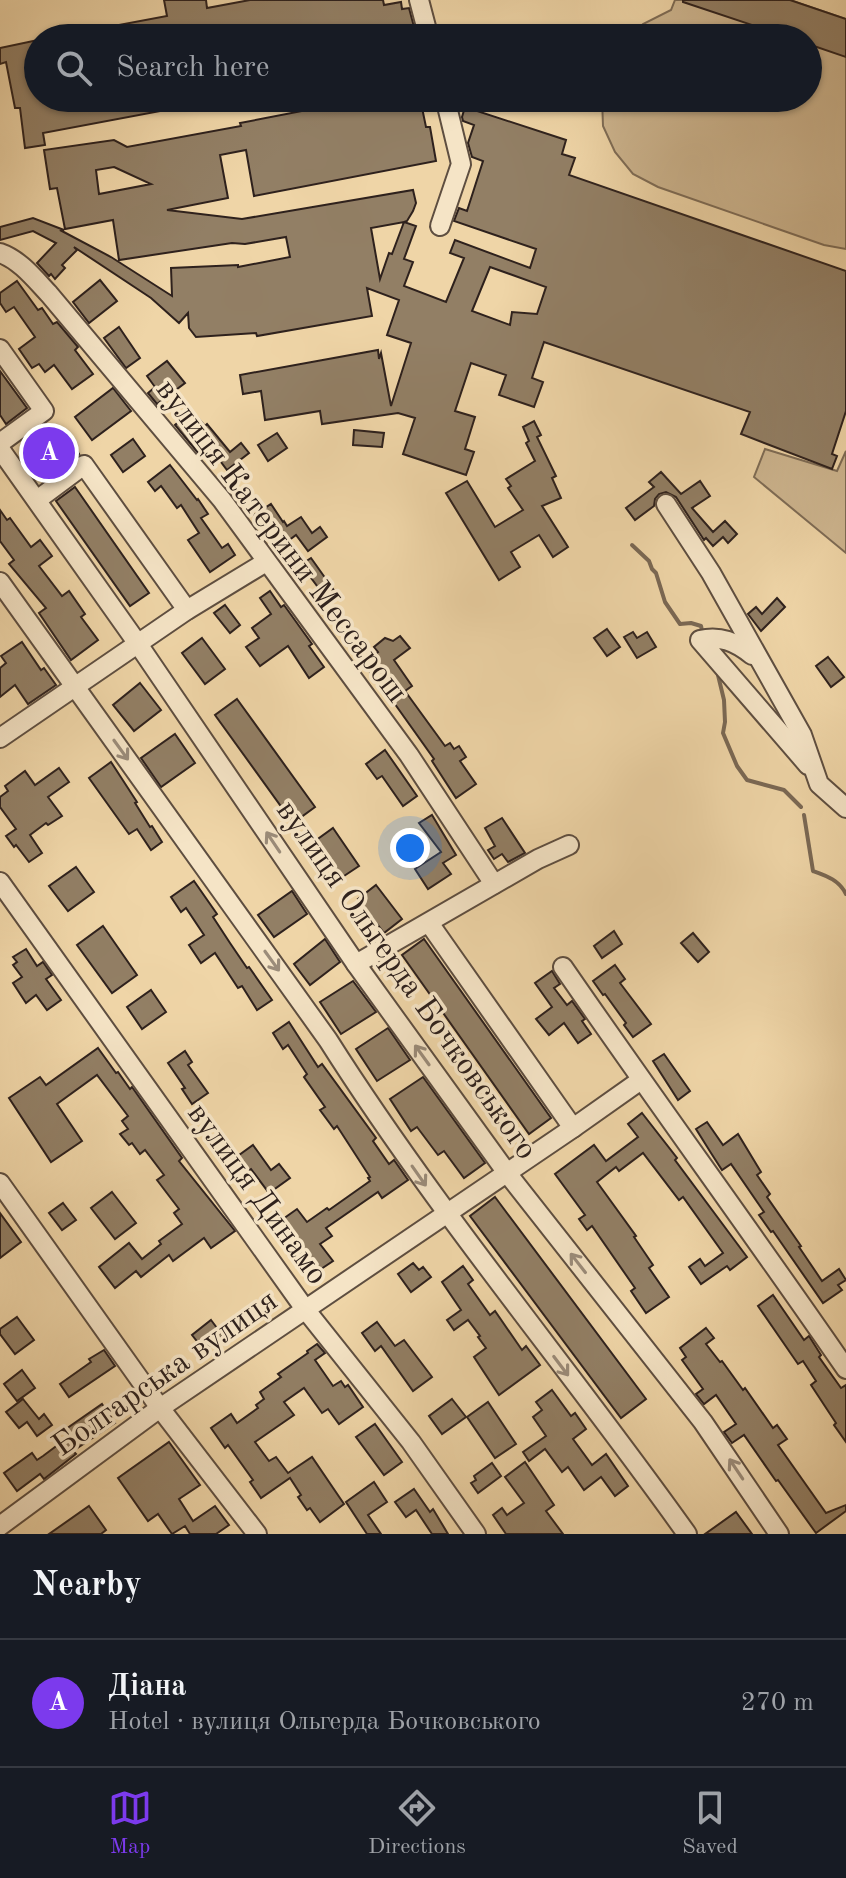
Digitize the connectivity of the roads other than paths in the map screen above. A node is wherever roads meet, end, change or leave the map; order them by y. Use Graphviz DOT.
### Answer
graph roads {
  1 [pos="419,0"];
  2 [pos="425,24"];
  3 [pos="448,112"];
  4 [pos="440,226"];
  5 [pos="0,253"];
  6 [pos="0,349"];
  7 [pos="0,443"];
  8 [pos="0,449"];
  9 [pos="37,500"];
  10 [pos="666,504"];
  11 [pos="266,562"];
  12 [pos="0,582"];
  13 [pos="187,610"];
  14 [pos="138,644"];
  15 [pos="759,660"];
  16 [pos="76,686"];
  17 [pos="0,738"];
  18 [pos="815,773"];
  19 [pos="846,808"];
  20 [pos="569,845"];
  21 [pos="0,882"];
  22 [pos="494,884"];
  23 [pos="429,923"];
  24 [pos="356,964"];
  25 [pos="563,967"];
  26 [pos="641,1080"];
  27 [pos="573,1128"];
  28 [pos="507,1173"];
  29 [pos="0,1183"];
  30 [pos="446,1214"];
  31 [pos="305,1309"];
  32 [pos="846,1369"];
  33 [pos="160,1408"];
  34 [pos="1,1524"];
  35 [pos="257,1534"];
  36 [pos="476,1534"];
  37 [pos="687,1534"];
  38 [pos="779,1534"];
  1 -- 2 [label="street"];
  3 -- 4 [label="street"];
  5 -- 11 [label="street, вулиця Катерини Мессарош"];
  6 -- 7 [label="street"];
  8 -- 9 [label="street, вулиця Ольгерда Бочковського"];
  9 -- 13 [label="street"];
  9 -- 14 [label="street, вулиця Ольгерда Бочковського"];
  10 -- 15 [label="street"];
  11 -- 13 [label="street"];
  11 -- 22 [label="street, вулиця Катерини Мессарош"];
  12 -- 16 [label="street"];
  13 -- 14 [label="street"];
  14 -- 16 [label="street"];
  24 -- 14 [label="street, вулиця Ольгерда Бочковського, one-way"];
  15 -- 18 [label="street"];
  15 -- 18 [label="street"];
  16 -- 17 [label="street"];
  16 -- 30 [label="street, one-way"];
  18 -- 19 [label="street"];
  20 -- 22 [label="street"];
  21 -- 31 [label="street, вулиця Динамо"];
  22 -- 23 [label="street"];
  23 -- 24 [label="street"];
  23 -- 27 [label="street"];
  28 -- 24 [label="street, вулиця Ольгерда Бочковського, one-way"];
  25 -- 26 [label="street"];
  26 -- 27 [label="street, Болгарська вулиця"];
  26 -- 32 [label="street"];
  27 -- 28 [label="street, Болгарська вулиця"];
  28 -- 30 [label="street, Болгарська вулиця"];
  38 -- 28 [label="street, вулиця Ольгерда Бочковського, one-way"];
  29 -- 33 [label="street"];
  30 -- 31 [label="street, Болгарська вулиця"];
  30 -- 37 [label="street, one-way"];
  31 -- 33 [label="street, Болгарська вулиця"];
  31 -- 36 [label="street, вулиця Динамо"];
  33 -- 34 [label="street, Болгарська вулиця"];
  33 -- 35 [label="street"];
}
